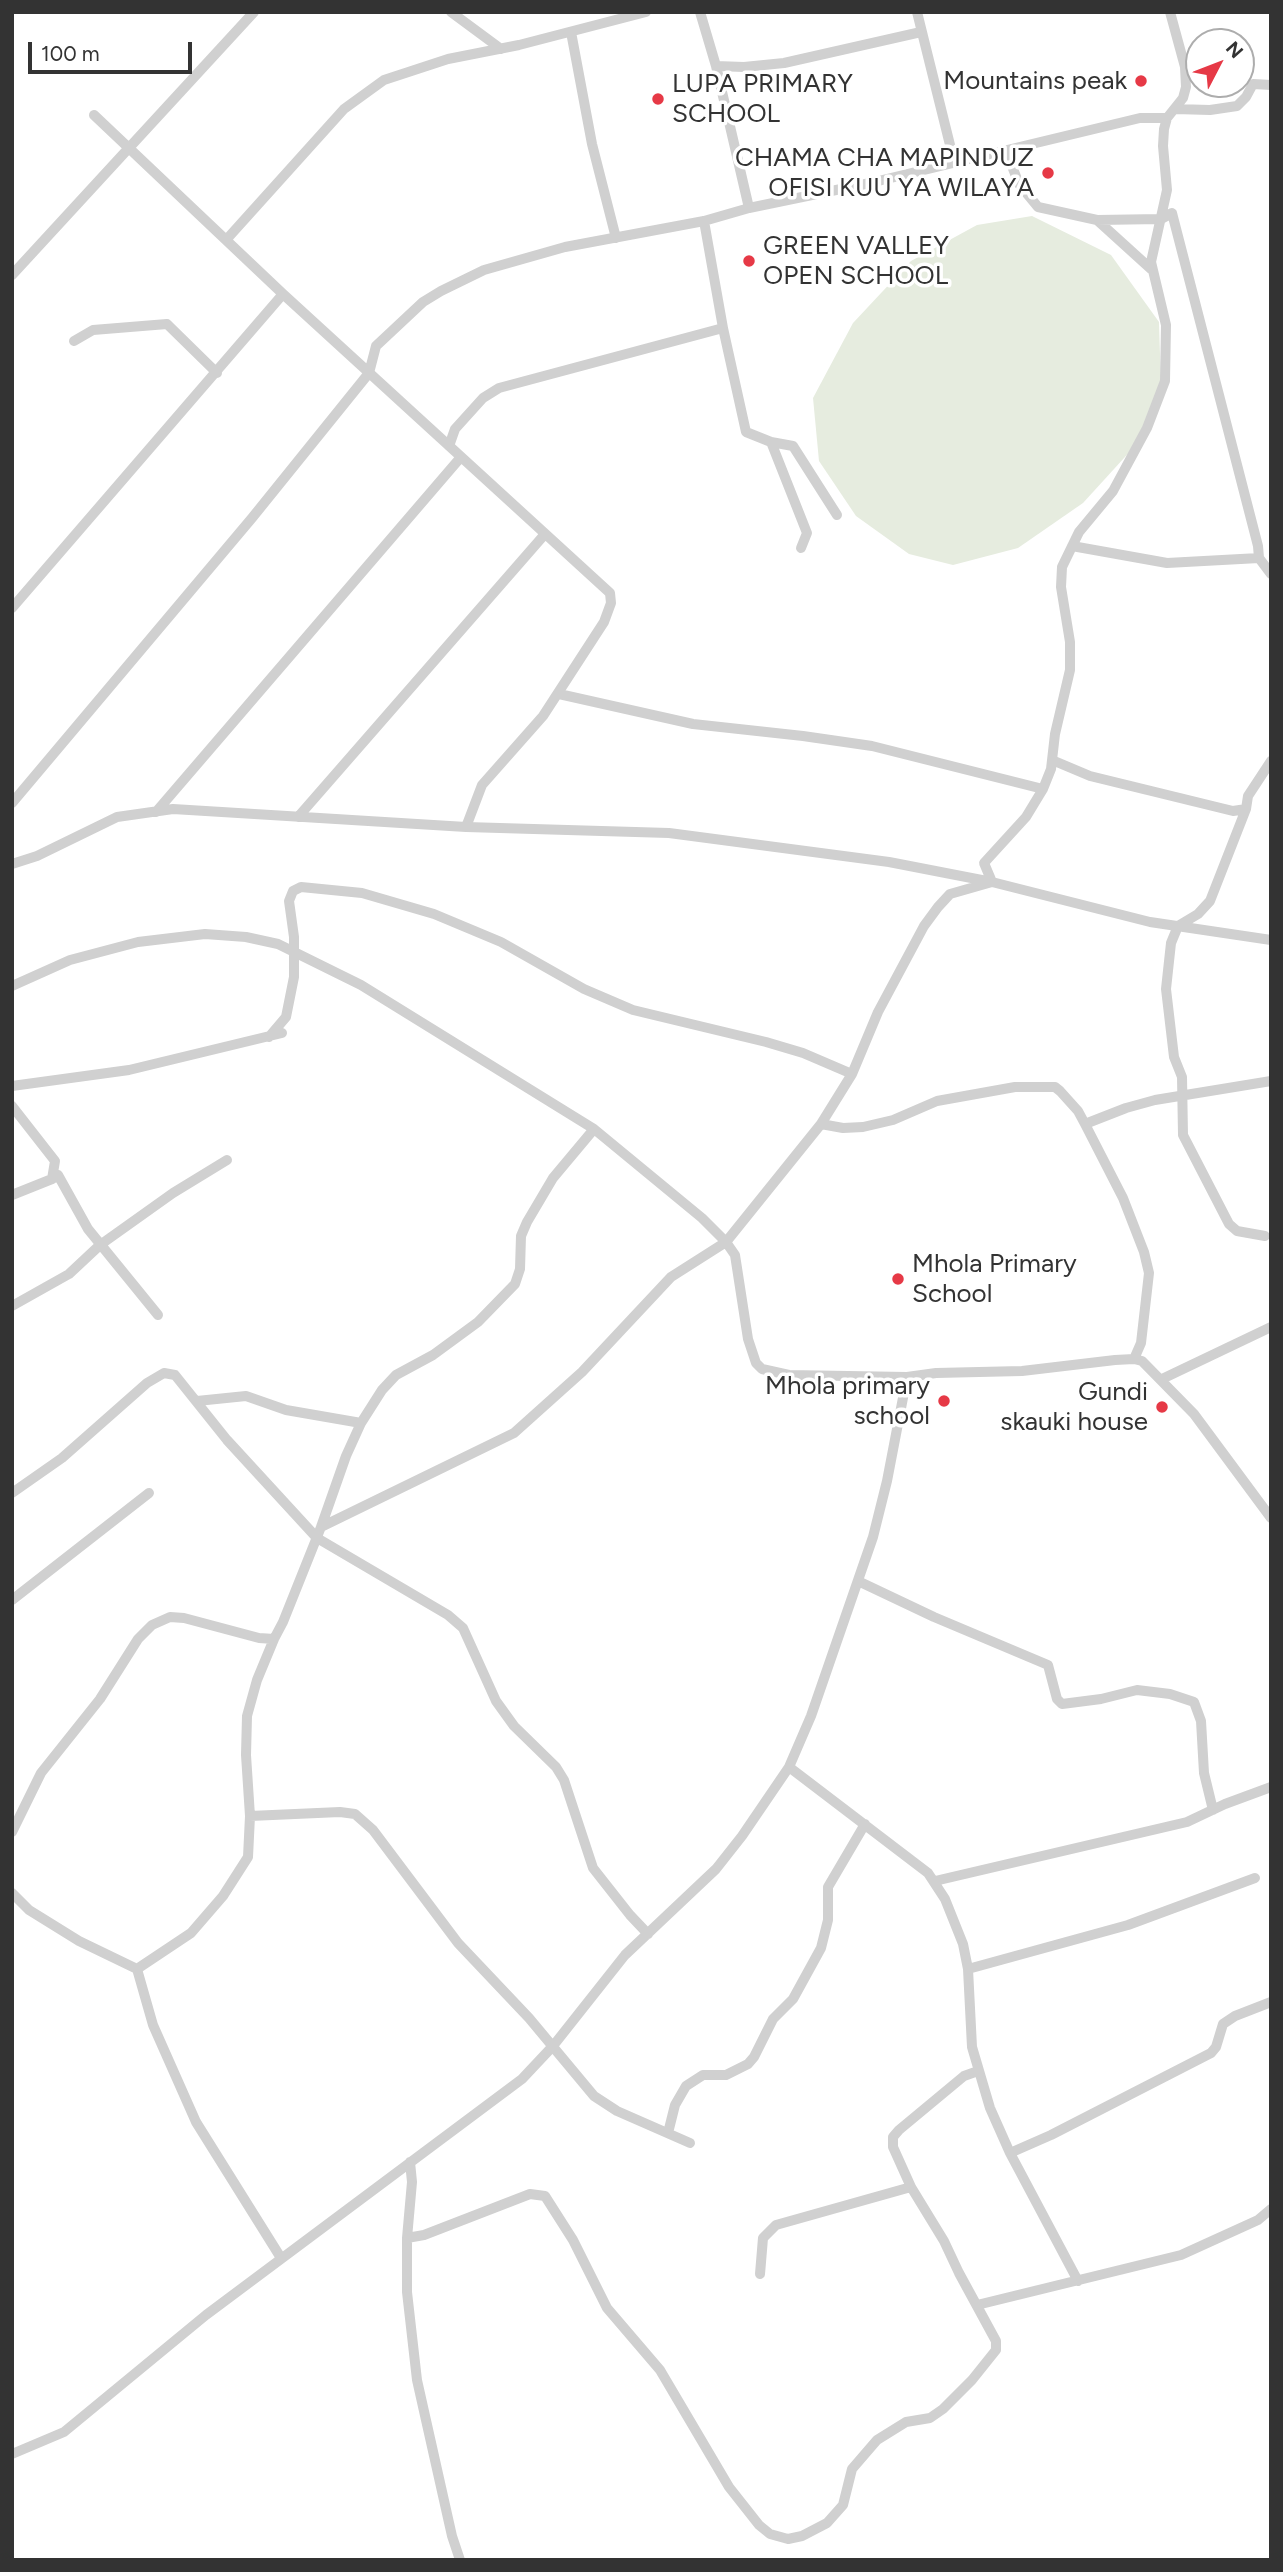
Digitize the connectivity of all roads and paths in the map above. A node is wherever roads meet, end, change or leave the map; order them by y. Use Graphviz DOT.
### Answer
graph roads {
  1 [pos="254,12"];
  2 [pos="452,12"];
  3 [pos="646,12"];
  4 [pos="700,12"];
  5 [pos="917,12"];
  6 [pos="1170,12"];
  7 [pos="571,32"];
  8 [pos="921,32"];
  9 [pos="501,49"];
  10 [pos="716,66"];
  11 [pos="1271,85"];
  12 [pos="1175,109"];
  13 [pos="94,115"];
  14 [pos="1167,118"];
  15 [pos="129,148"];
  16 [pos="1006,150"];
  17 [pos="954,161"];
  18 [pos="1167,190"];
  19 [pos="749,208"];
  20 [pos="1172,213"];
  21 [pos="1161,219"];
  22 [pos="704,220"];
  23 [pos="1097,220"];
  24 [pos="616,238"];
  25 [pos="226,240"];
  26 [pos="1151,269"];
  27 [pos="12,275"];
  28 [pos="283,294"];
  29 [pos="723,328"];
  30 [pos="74,341"];
  31 [pos="216,373"];
  32 [pos="369,373"];
  33 [pos="771,442"];
  34 [pos="449,446"];
  35 [pos="461,457"];
  36 [pos="837,515"];
  37 [pos="545,534"];
  38 [pos="1072,546"];
  39 [pos="801,548"];
  40 [pos="1259,558"];
  41 [pos="1271,574"];
  42 [pos="12,608"];
  43 [pos="559,694"];
  44 [pos="1052,760"];
  45 [pos="1271,761"];
  46 [pos="1043,789"];
  47 [pos="12,803"];
  48 [pos="1246,809"];
  49 [pos="156,812"];
  50 [pos="298,817"];
  51 [pos="466,827"];
  52 [pos="12,864"];
  53 [pos="992,882"];
  54 [pos="1178,926"];
  55 [pos="1271,940"];
  56 [pos="295,953"];
  57 [pos="12,986"];
  58 [pos="282,1034"];
  59 [pos="269,1037"];
  60 [pos="852,1074"];
  61 [pos="1271,1081"];
  62 [pos="12,1086"];
  63 [pos="1184,1094"];
  64 [pos="12,1106"];
  65 [pos="821,1124"];
  66 [pos="1085,1124"];
  67 [pos="594,1129"];
  68 [pos="227,1160"];
  69 [pos="52,1179"];
  70 [pos="12,1195"];
  71 [pos="1265,1236"];
  72 [pos="726,1242"];
  73 [pos="100,1245"];
  74 [pos="12,1306"];
  75 [pos="158,1315"];
  76 [pos="1271,1327"];
  77 [pos="1134,1359"];
  78 [pos="907,1377"];
  79 [pos="1163,1379"];
  80 [pos="197,1401"];
  81 [pos="361,1423"];
  82 [pos="12,1493"];
  83 [pos="149,1493"];
  84 [pos="1271,1518"];
  85 [pos="321,1527"];
  86 [pos="317,1538"];
  87 [pos="858,1581"];
  88 [pos="12,1600"];
  89 [pos="274,1639"];
  90 [pos="789,1767"];
  91 [pos="1271,1787"];
  92 [pos="12,1799"];
  93 [pos="24,1805"];
  94 [pos="1213,1810"];
  95 [pos="250,1816"];
  96 [pos="866,1824"];
  97 [pos="12,1832"];
  98 [pos="1255,1878"];
  99 [pos="935,1881"];
  100 [pos="12,1892"];
  101 [pos="648,1934"];
  102 [pos="136,1969"];
  103 [pos="968,1969"];
  104 [pos="1271,2002"];
  105 [pos="553,2046"];
  106 [pos="978,2071"];
  107 [pos="668,2133"];
  108 [pos="690,2143"];
  109 [pos="1010,2152"];
  110 [pos="410,2162"];
  111 [pos="911,2187"];
  112 [pos="1271,2209"];
  113 [pos="407,2238"];
  114 [pos="281,2258"];
  115 [pos="760,2274"];
  116 [pos="1078,2281"];
  117 [pos="977,2305"];
  118 [pos="12,2454"];
  119 [pos="460,2560"];
  1 -- 15 [label="street"];
  2 -- 9 [label="street"];
  3 -- 7 [label="street"];
  4 -- 10 [label="street"];
  5 -- 8 [label="street"];
  6 -- 12 [label="street"];
  7 -- 9 [label="street"];
  7 -- 24 [label="street"];
  8 -- 10 [label="street"];
  8 -- 17 [label="street"];
  9 -- 25 [label="street"];
  10 -- 19 [label="street"];
  11 -- 12 [label="street"];
  12 -- 14 [label="street"];
  13 -- 15 [label="street"];
  14 -- 16 [label="street"];
  14 -- 18 [label="street"];
  15 -- 25 [label="street"];
  15 -- 27 [label="street"];
  16 -- 17 [label="street"];
  16 -- 23 [label="street"];
  17 -- 19 [label="street"];
  18 -- 20 [label="street"];
  18 -- 21 [label="street"];
  19 -- 22 [label="street"];
  20 -- 21 [label="street"];
  20 -- 40 [label="street"];
  21 -- 23 [label="street"];
  21 -- 26 [label="street"];
  22 -- 24 [label="street"];
  22 -- 29 [label="street"];
  23 -- 26 [label="street"];
  24 -- 32 [label="street"];
  25 -- 28 [label="street"];
  26 -- 38 [label="street"];
  28 -- 31 [label="street"];
  28 -- 32 [label="street"];
  29 -- 33 [label="street"];
  29 -- 34 [label="street"];
  30 -- 31 [label="street"];
  31 -- 42 [label="street"];
  32 -- 34 [label="street"];
  32 -- 47 [label="street"];
  33 -- 36 [label="street"];
  33 -- 39 [label="street"];
  34 -- 35 [label="street"];
  35 -- 37 [label="street"];
  35 -- 49 [label="street"];
  37 -- 43 [label="street"];
  37 -- 50 [label="street"];
  38 -- 40 [label="street"];
  38 -- 44 [label="street"];
  40 -- 41 [label="street"];
  43 -- 46 [label="street"];
  43 -- 51 [label="street"];
  44 -- 46 [label="street"];
  44 -- 48 [label="street"];
  45 -- 48 [label="street"];
  46 -- 53 [label="street"];
  48 -- 54 [label="street"];
  49 -- 50 [label="street"];
  49 -- 52 [label="street"];
  50 -- 51 [label="street"];
  51 -- 53 [label="street"];
  53 -- 54 [label="street"];
  53 -- 60 [label="street"];
  54 -- 55 [label="street"];
  54 -- 63 [label="street"];
  56 -- 57 [label="street"];
  56 -- 59 [label="street"];
  56 -- 60 [label="street"];
  56 -- 67 [label="street"];
  58 -- 59 [label="street"];
  59 -- 62 [label="street"];
  60 -- 65 [label="street"];
  61 -- 63 [label="street"];
  63 -- 66 [label="street"];
  63 -- 71 [label="street"];
  64 -- 69 [label="street"];
  65 -- 66 [label="street"];
  65 -- 72 [label="street"];
  66 -- 77 [label="street"];
  67 -- 72 [label="street"];
  67 -- 81 [label="street"];
  68 -- 73 [label="street"];
  69 -- 70 [label="street"];
  69 -- 73 [label="street"];
  72 -- 78 [label="street"];
  72 -- 85 [label="street"];
  73 -- 74 [label="street"];
  73 -- 75 [label="street"];
  76 -- 79 [label="street"];
  77 -- 78 [label="street"];
  77 -- 79 [label="street"];
  78 -- 87 [label="street"];
  79 -- 84 [label="street"];
  80 -- 81 [label="street"];
  80 -- 82 [label="street"];
  80 -- 86 [label="street"];
  81 -- 85 [label="street"];
  83 -- 88 [label="street"];
  85 -- 86 [label="street"];
  86 -- 89 [label="street"];
  86 -- 101 [label="street"];
  87 -- 90 [label="street"];
  87 -- 94 [label="street"];
  89 -- 93 [label="street"];
  89 -- 95 [label="street"];
  90 -- 96 [label="street"];
  90 -- 101 [label="street"];
  91 -- 94 [label="street"];
  92 -- 93 [label="street"];
  93 -- 97 [label="street"];
  94 -- 99 [label="street"];
  95 -- 102 [label="street"];
  95 -- 105 [label="street"];
  96 -- 99 [label="street"];
  96 -- 107 [label="street"];
  98 -- 103 [label="street"];
  99 -- 103 [label="street"];
  100 -- 102 [label="street"];
  101 -- 105 [label="street"];
  102 -- 114 [label="street"];
  103 -- 106 [label="street"];
  104 -- 109 [label="street"];
  105 -- 107 [label="street"];
  105 -- 110 [label="street"];
  106 -- 109 [label="street"];
  106 -- 111 [label="street"];
  107 -- 108 [label="street"];
  109 -- 116 [label="street"];
  110 -- 113 [label="street"];
  110 -- 114 [label="street"];
  111 -- 115 [label="street"];
  111 -- 117 [label="street"];
  112 -- 116 [label="street"];
  113 -- 117 [label="street"];
  113 -- 119 [label="street"];
  114 -- 118 [label="street"];
  116 -- 117 [label="street"];
}
